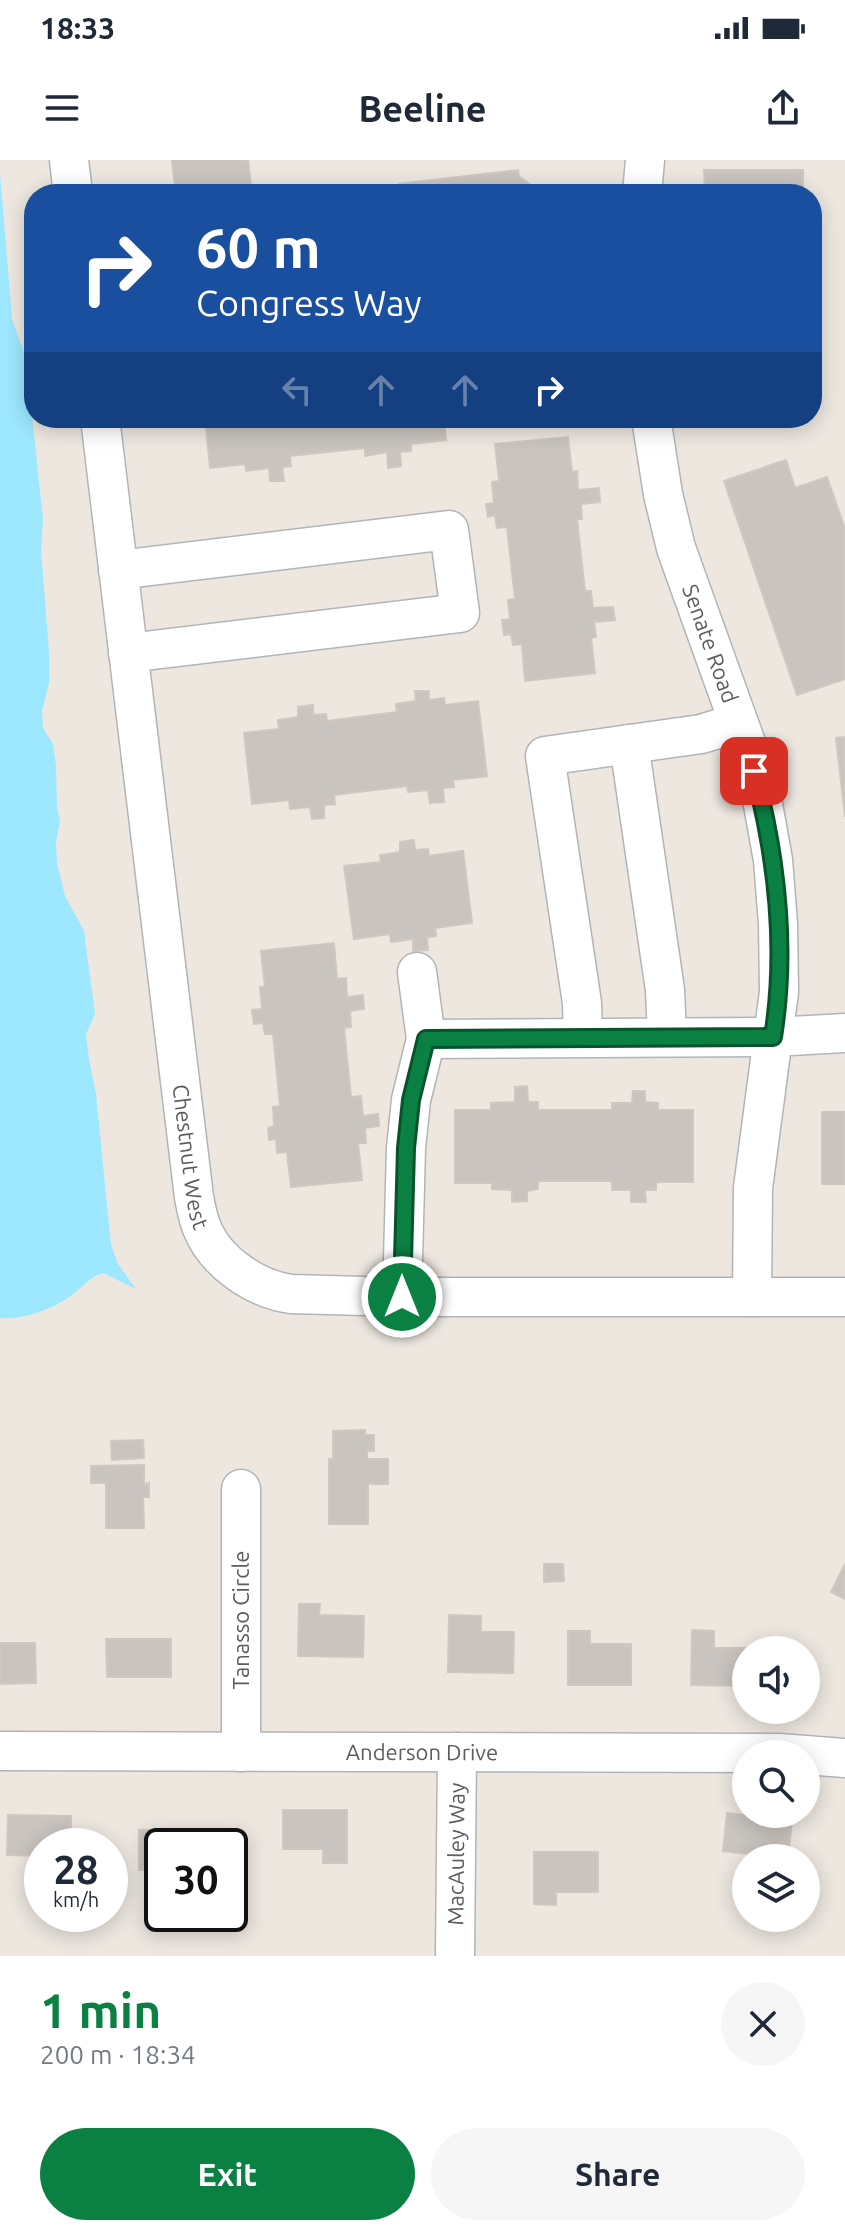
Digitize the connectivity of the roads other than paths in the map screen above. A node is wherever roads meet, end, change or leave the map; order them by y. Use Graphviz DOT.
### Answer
graph roads {
  1 [pos="69,160"];
  2 [pos="645,160"];
  3 [pos="72,184"];
  4 [pos="643,184"];
  5 [pos="101,428"];
  6 [pos="653,428"];
  7 [pos="118,570"];
  8 [pos="128,653"];
  9 [pos="738,723"];
  10 [pos="629,744"];
  11 [pos="417,972"];
  12 [pos="845,1033"];
  13 [pos="583,1037"];
  14 [pos="667,1037"];
  15 [pos="773,1037"];
  16 [pos="426,1039"];
  17 [pos="402,1297"];
  18 [pos="752,1297"];
  19 [pos="845,1297"];
  20 [pos="241,1489"];
  21 [pos="0,1751"];
  22 [pos="241,1752"];
  23 [pos="457,1752"];
  24 [pos="845,1758"];
  25 [pos="455,1956"];
  1 -- 3 [label="street"];
  2 -- 4 [label="street"];
  5 -- 7 [label="street, Chestnut West"];
  6 -- 9 [label="street, Senate Road"];
  7 -- 8 [label="street, Chestnut West"];
  7 -- 8 [label="street"];
  8 -- 17 [label="street, Chestnut West"];
  9 -- 10 [label="street"];
  9 -- 15 [label="street, Senate Road"];
  10 -- 13 [label="street"];
  10 -- 14 [label="street"];
  11 -- 16 [label="street"];
  12 -- 15 [label="street"];
  13 -- 14 [label="street"];
  13 -- 16 [label="street"];
  14 -- 15 [label="street"];
  15 -- 18 [label="street, Senate Road"];
  16 -- 17 [label="street"];
  17 -- 18 [label="street, Chestnut West"];
  18 -- 19 [label="street, Chestnut West"];
  20 -- 22 [label="street, Tanasso Circle"];
  21 -- 22 [label="street, Anderson Drive"];
  22 -- 23 [label="street, Anderson Drive"];
  23 -- 24 [label="street, Anderson Drive"];
  23 -- 25 [label="street, MacAuley Way"];
}
